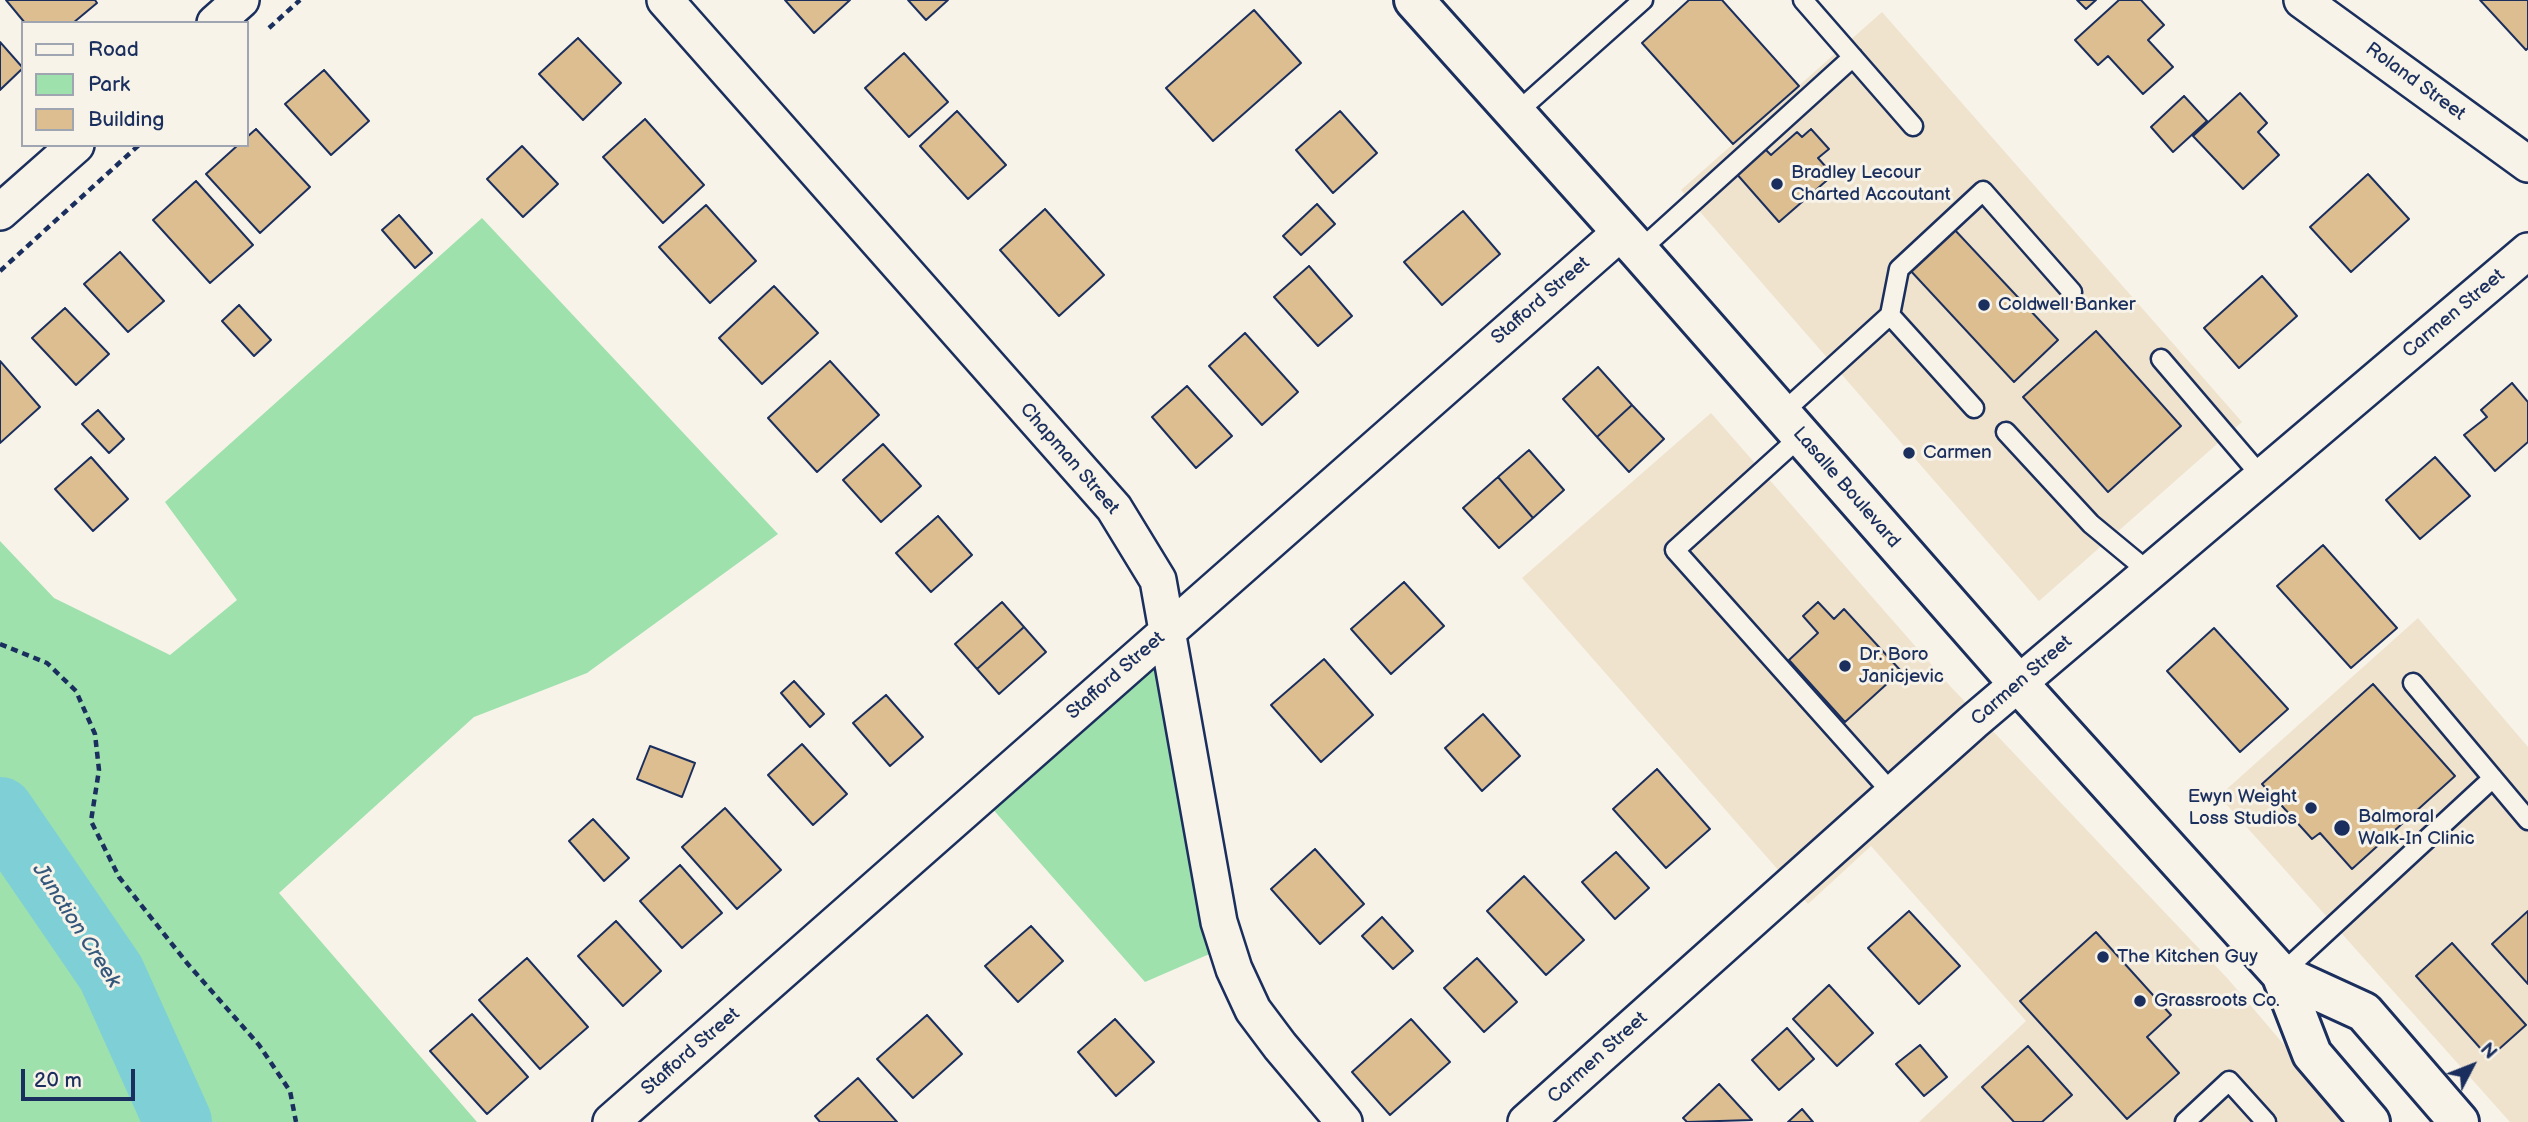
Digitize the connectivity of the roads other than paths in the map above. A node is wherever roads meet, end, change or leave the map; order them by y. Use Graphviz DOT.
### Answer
graph roads {
  1 [pos="241,0"];
  2 [pos="665,0"];
  3 [pos="1414,0"];
  4 [pos="1643,0"];
  5 [pos="1803,0"];
  6 [pos="2302,0"];
  7 [pos="217,21"];
  8 [pos="1853,57"];
  9 [pos="1515,114"];
  10 [pos="1913,126"];
  11 [pos="74,147"];
  12 [pos="2528,164"];
  13 [pos="0,212"];
  14 [pos="1630,241"];
  15 [pos="2528,251"];
  16 [pos="2072,292"];
  17 [pos="1890,315"];
  18 [pos="2161,359"];
  19 [pos="1974,408"];
  20 [pos="1791,425"];
  21 [pos="2006,432"];
  22 [pos="2262,477"];
  23 [pos="2149,572"];
  24 [pos="1168,629"];
  25 [pos="2018,683"];
  26 [pos="2413,683"];
  27 [pos="2493,778"];
  28 [pos="1893,794"];
  29 [pos="2528,820"];
  30 [pos="2281,974"];
  31 [pos="611,1122"];
  32 [pos="1344,1122"];
  33 [pos="1526,1122"];
  34 [pos="2185,1122"];
  35 [pos="2266,1122"];
  36 [pos="2370,1122"];
  37 [pos="2459,1122"];
  1 -- 7 [label="street"];
  2 -- 24 [label="street, Chapman Street"];
  3 -- 9 [label="main road, Lasalle Boulevard"];
  4 -- 9 [label="lane"];
  5 -- 8 [label="lane"];
  6 -- 12 [label="street, Roland Street"];
  8 -- 10 [label="lane"];
  8 -- 14 [label="lane"];
  9 -- 14 [label="main road, Lasalle Boulevard"];
  11 -- 13 [label="street"];
  14 -- 20 [label="main road, Lasalle Boulevard"];
  14 -- 24 [label="street, Stafford Street"];
  15 -- 22 [label="street, Carmen Street"];
  16 -- 17 [label="lane"];
  17 -- 19 [label="lane"];
  17 -- 20 [label="lane"];
  18 -- 22 [label="lane"];
  20 -- 25 [label="main road, Lasalle Boulevard"];
  20 -- 28 [label="lane"];
  21 -- 23 [label="lane"];
  22 -- 23 [label="street, Carmen Street"];
  23 -- 25 [label="street, Carmen Street"];
  24 -- 31 [label="street, Stafford Street"];
  24 -- 32 [label="street, Chapman Street"];
  25 -- 28 [label="street, Carmen Street"];
  25 -- 30 [label="main road, Lasalle Boulevard"];
  26 -- 27 [label="lane"];
  27 -- 29 [label="lane"];
  27 -- 30 [label="lane"];
  28 -- 33 [label="street, Carmen Street"];
  30 -- 36 [label="main road, Lasalle Boulevard"];
  30 -- 37 [label="main road, Lasalle Boulevard"];
  34 -- 35 [label="lane"];
}
